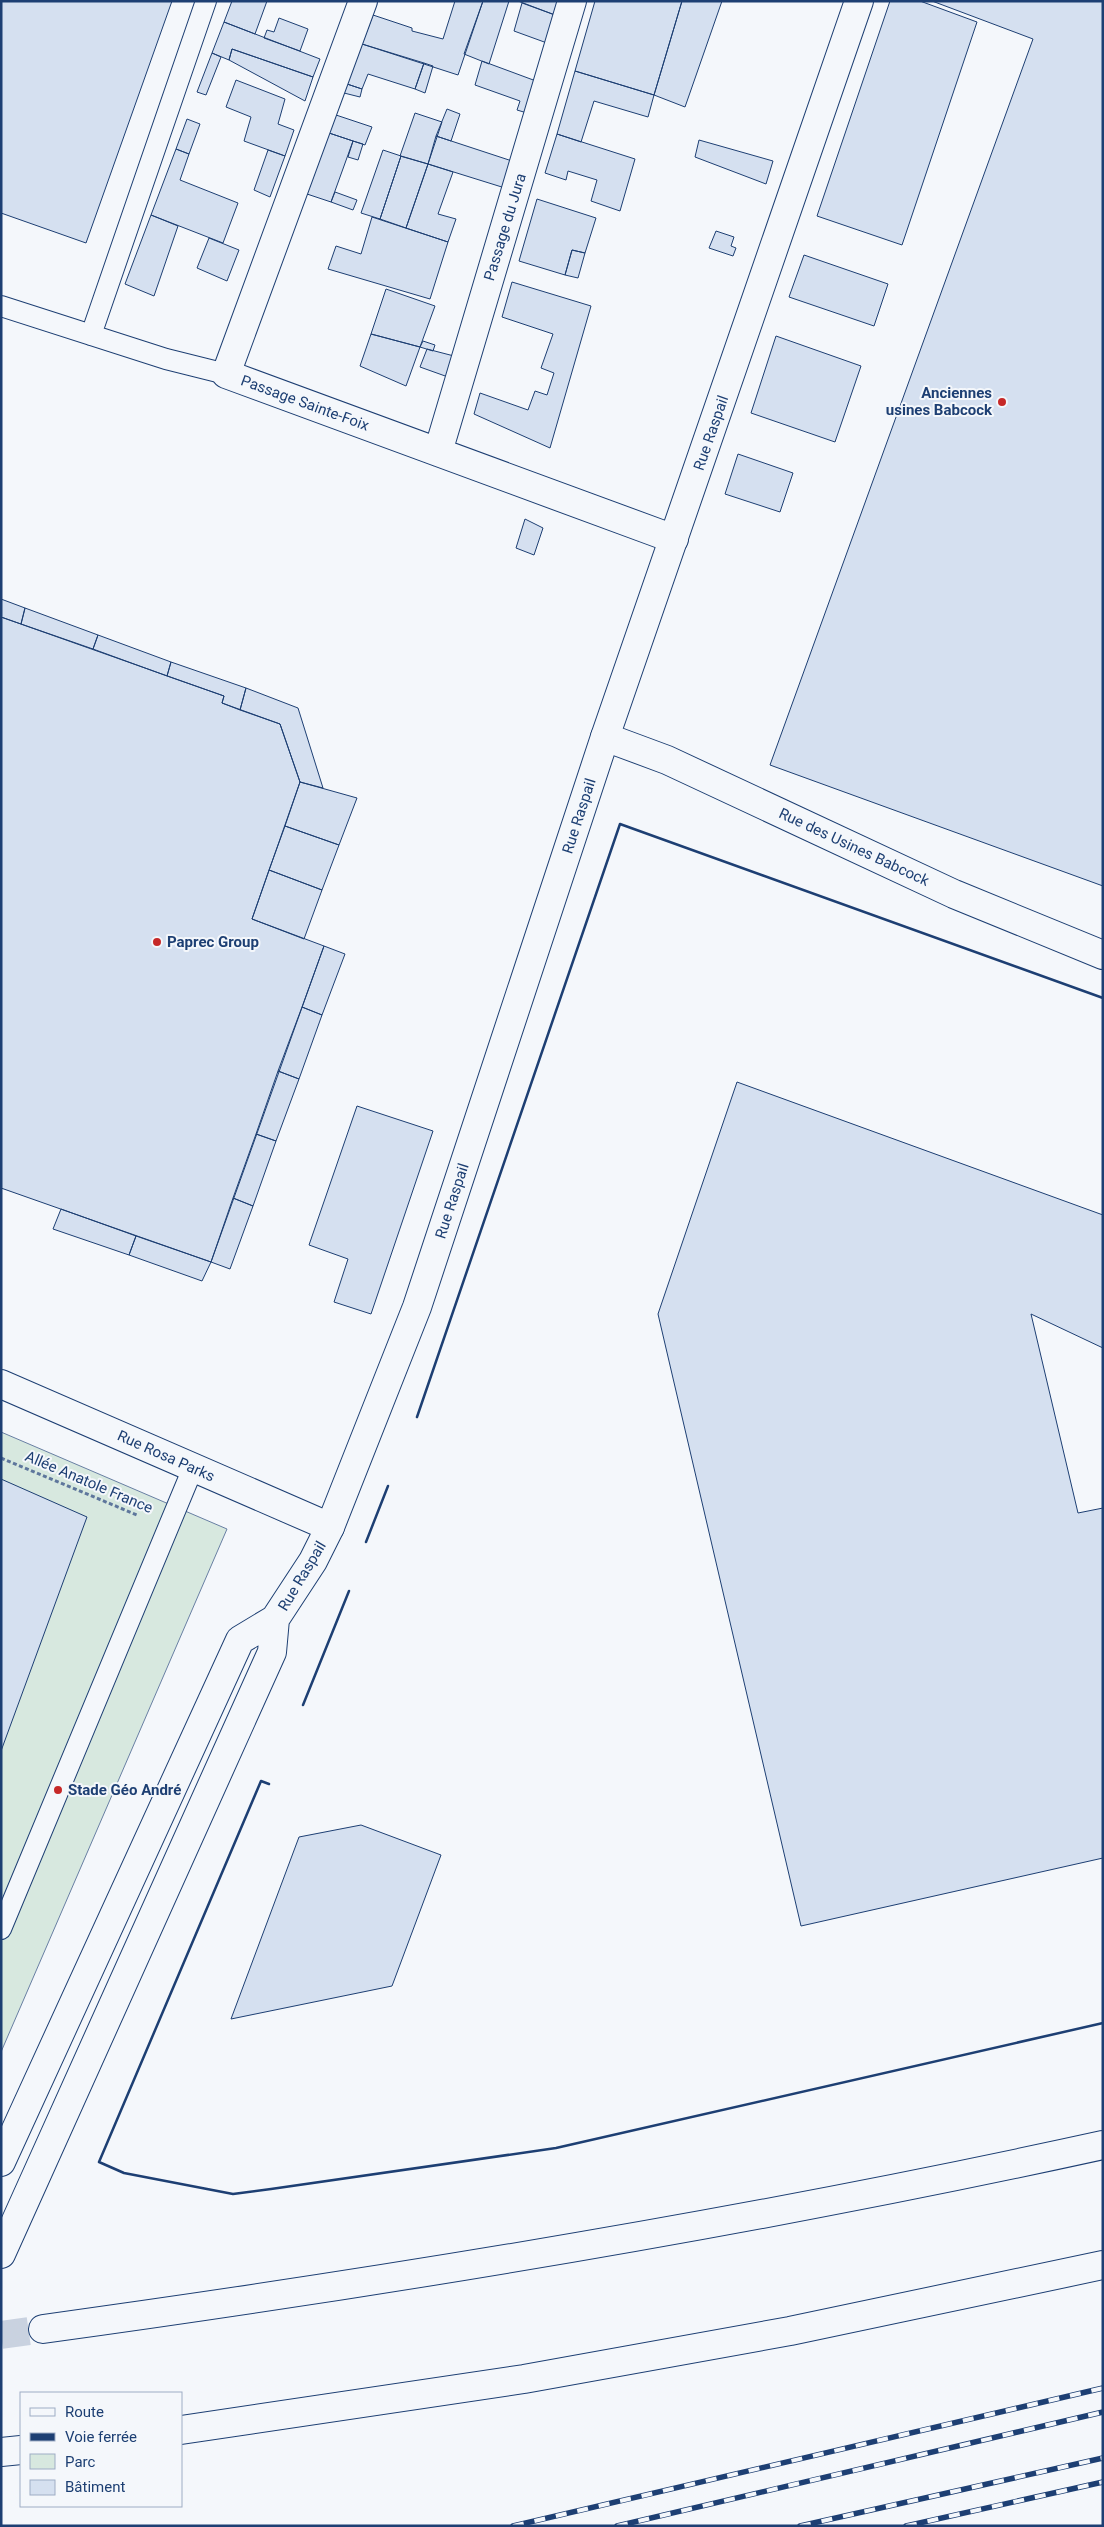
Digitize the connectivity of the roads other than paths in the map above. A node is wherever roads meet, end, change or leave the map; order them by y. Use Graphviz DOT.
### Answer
graph roads {
  1 [pos="206,1"];
  2 [pos="364,1"];
  3 [pos="572,1"];
  4 [pos="859,1"];
  5 [pos="1,306"];
  6 [pos="91,335"];
  7 [pos="226,374"];
  8 [pos="438,452"];
  9 [pos="674,539"];
  10 [pos="605,737"];
  11 [pos="1103,955"];
  12 [pos="1,1384"];
  13 [pos="193,1468"];
  14 [pos="330,1528"];
  15 [pos="275,1619"];
  16 [pos="1,1930"];
  17 [pos="1103,2145"];
  18 [pos="5,2154"];
  19 [pos="1,2254"];
  20 [pos="1103,2265"];
  21 [pos="44,2329"];
  22 [pos="182,2430"];
  23 [pos="20,2450"];
  24 [pos="1,2452"];
  1 -- 6 [label="lane"];
  2 -- 7 [label="main road, Passage Sainte-Foix"];
  3 -- 8 [label="main road, Passage du Jura"];
  4 -- 9 [label="main road, Rue Raspail"];
  5 -- 6 [label="lane"];
  6 -- 7 [label="lane"];
  7 -- 8 [label="main road, Passage Sainte-Foix"];
  8 -- 9 [label="main road, Passage Sainte-Foix"];
  9 -- 10 [label="main road, Rue Raspail"];
  10 -- 11 [label="main road, Rue des Usines Babcock"];
  10 -- 14 [label="main road, Rue Raspail"];
  12 -- 13 [label="main road, Rue Rosa Parks"];
  13 -- 14 [label="main road, Rue Rosa Parks"];
  13 -- 16 [label="lane"];
  14 -- 15 [label="main road, Rue Raspail"];
  15 -- 18 [label="main road"];
  15 -- 19 [label="main road"];
  17 -- 21 [label="main road"];
  20 -- 22 [label="main road"];
  23 -- 24 [label="main road"];
}
